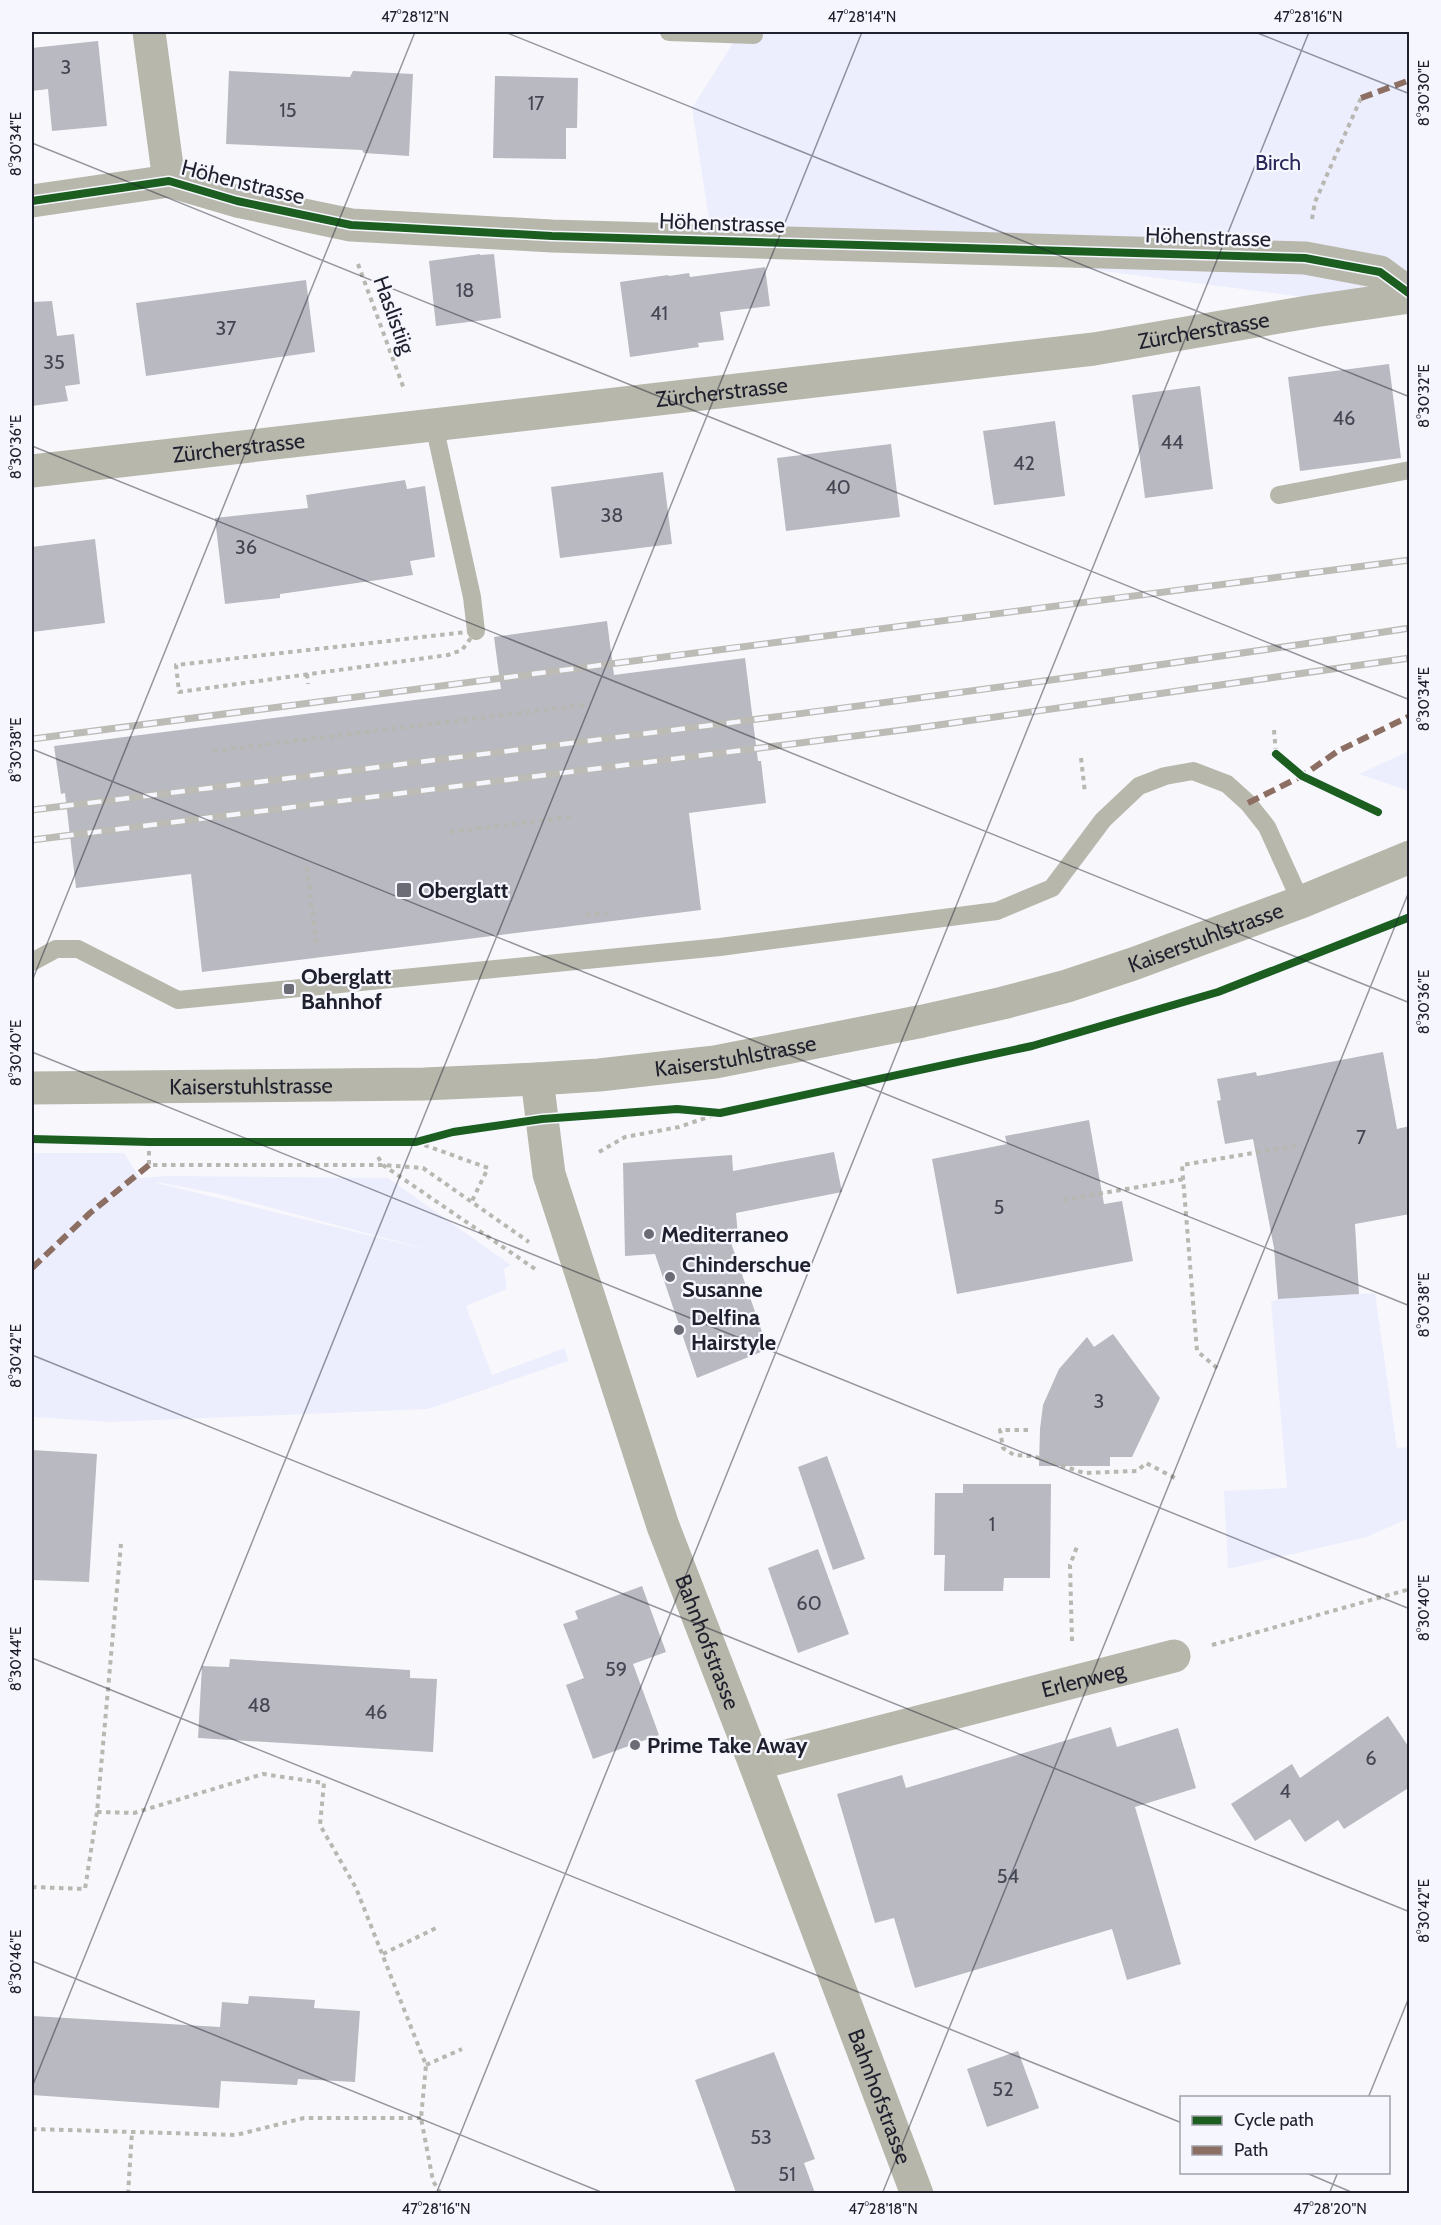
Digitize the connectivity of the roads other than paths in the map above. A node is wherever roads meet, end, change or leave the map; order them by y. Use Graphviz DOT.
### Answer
graph roads {
  1 [pos="148,32"];
  2 [pos="669,32"];
  3 [pos="754,34"];
  4 [pos="169,181"];
  5 [pos="32,201"];
  6 [pos="1410,296"];
  7 [pos="434,425"];
  8 [pos="1410,470"];
  9 [pos="32,471"];
  10 [pos="1279,495"];
  11 [pos="476,630"];
  12 [pos="1410,857"];
  13 [pos="1301,902"];
  14 [pos="32,962"];
  15 [pos="537,1079"];
  16 [pos="32,1088"];
  17 [pos="1174,1656"];
  18 [pos="755,1764"];
  19 [pos="917,2193"];
  1 -- 4 [label="street"];
  2 -- 3 [label="lane"];
  4 -- 5 [label="street, Höhenstrasse"];
  4 -- 6 [label="street, Höhenstrasse"];
  6 -- 7 [label="street, Zürcherstrasse"];
  7 -- 9 [label="street, Zürcherstrasse"];
  7 -- 11 [label="lane"];
  8 -- 10 [label="lane"];
  12 -- 13 [label="main road, Kaiserstuhlstrasse"];
  13 -- 14 [label="lane"];
  13 -- 15 [label="main road, Kaiserstuhlstrasse"];
  15 -- 16 [label="main road, Kaiserstuhlstrasse"];
  15 -- 18 [label="main road, Bahnhofstrasse"];
  17 -- 18 [label="street, Erlenweg"];
  18 -- 19 [label="main road, Bahnhofstrasse"];
}
